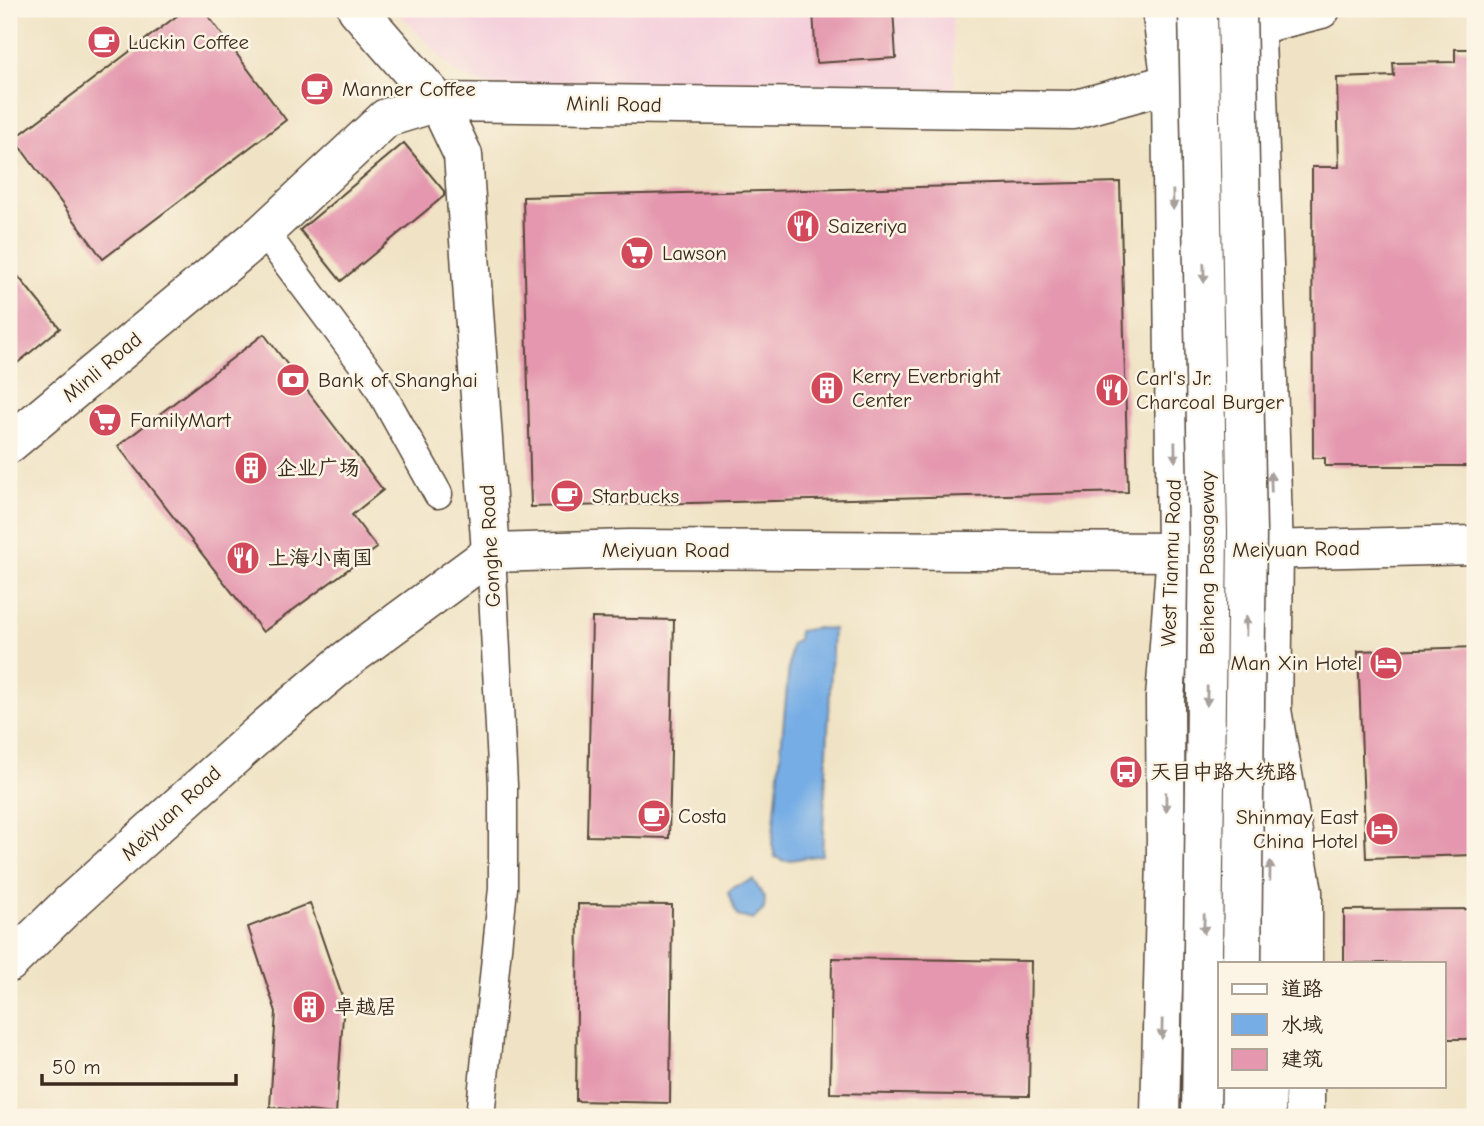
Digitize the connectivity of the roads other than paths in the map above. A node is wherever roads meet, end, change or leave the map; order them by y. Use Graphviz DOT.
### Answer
graph roads {
  1 [pos="357,9"];
  2 [pos="1161,9"];
  3 [pos="1181,9"];
  4 [pos="1188,9"];
  5 [pos="1198,9"];
  6 [pos="1321,9"];
  7 [pos="1249,14"];
  8 [pos="1171,83"];
  9 [pos="438,102"];
  10 [pos="1203,230"];
  11 [pos="264,232"];
  12 [pos="9,444"];
  13 [pos="438,494"];
  14 [pos="1475,545"];
  15 [pos="1273,550"];
  16 [pos="1176,552"];
  17 [pos="491,553"];
  18 [pos="1270,698"];
  19 [pos="1242,962"];
  20 [pos="1269,962"];
  21 [pos="1304,962"];
  22 [pos="9,963"];
  23 [pos="1240,1088"];
  24 [pos="1267,1088"];
  25 [pos="1305,1088"];
  26 [pos="1200,1109"];
  27 [pos="480,1117"];
  28 [pos="1160,1117"];
  29 [pos="1240,1117"];
  30 [pos="1266,1117"];
  31 [pos="1305,1117"];
  1 -- 9 [label="main road, Gonghe Road"];
  2 -- 8 [label="main road, West Tianmu Road"];
  3 -- 10 [label="main road, bridge"];
  4 -- 8 [label="main road"];
  5 -- 10 [label="main road, Beiheng Passageway, bridge"];
  6 -- 7 [label="main road, Minli Road"];
  7 -- 8 [label="main road, Minli Road"];
  15 -- 7 [label="main road, one-way"];
  19 -- 7 [label="main road, Beiheng Passageway, one-way, bridge"];
  8 -- 9 [label="main road, Minli Road"];
  8 -- 16 [label="main road, West Tianmu Road, one-way"];
  9 -- 11 [label="main road, Minli Road"];
  9 -- 17 [label="main road, Gonghe Road"];
  10 -- 26 [label="main road, Beiheng Passageway, one-way, bridge"];
  11 -- 12 [label="main road, Minli Road"];
  11 -- 13 [label="street"];
  14 -- 15 [label="main road, Meiyuan Road"];
  15 -- 16 [label="main road, Meiyuan Road"];
  15 -- 18 [label="main road"];
  16 -- 17 [label="main road, Meiyuan Road"];
  16 -- 28 [label="main road, West Tianmu Road, one-way"];
  17 -- 22 [label="main road, Meiyuan Road"];
  17 -- 27 [label="street, Gonghe Road"];
  20 -- 18 [label="main road, one-way"];
  18 -- 21 [label="main road"];
  23 -- 29 [label="main road"];
  24 -- 30 [label="main road"];
  25 -- 31 [label="main road"];
}
